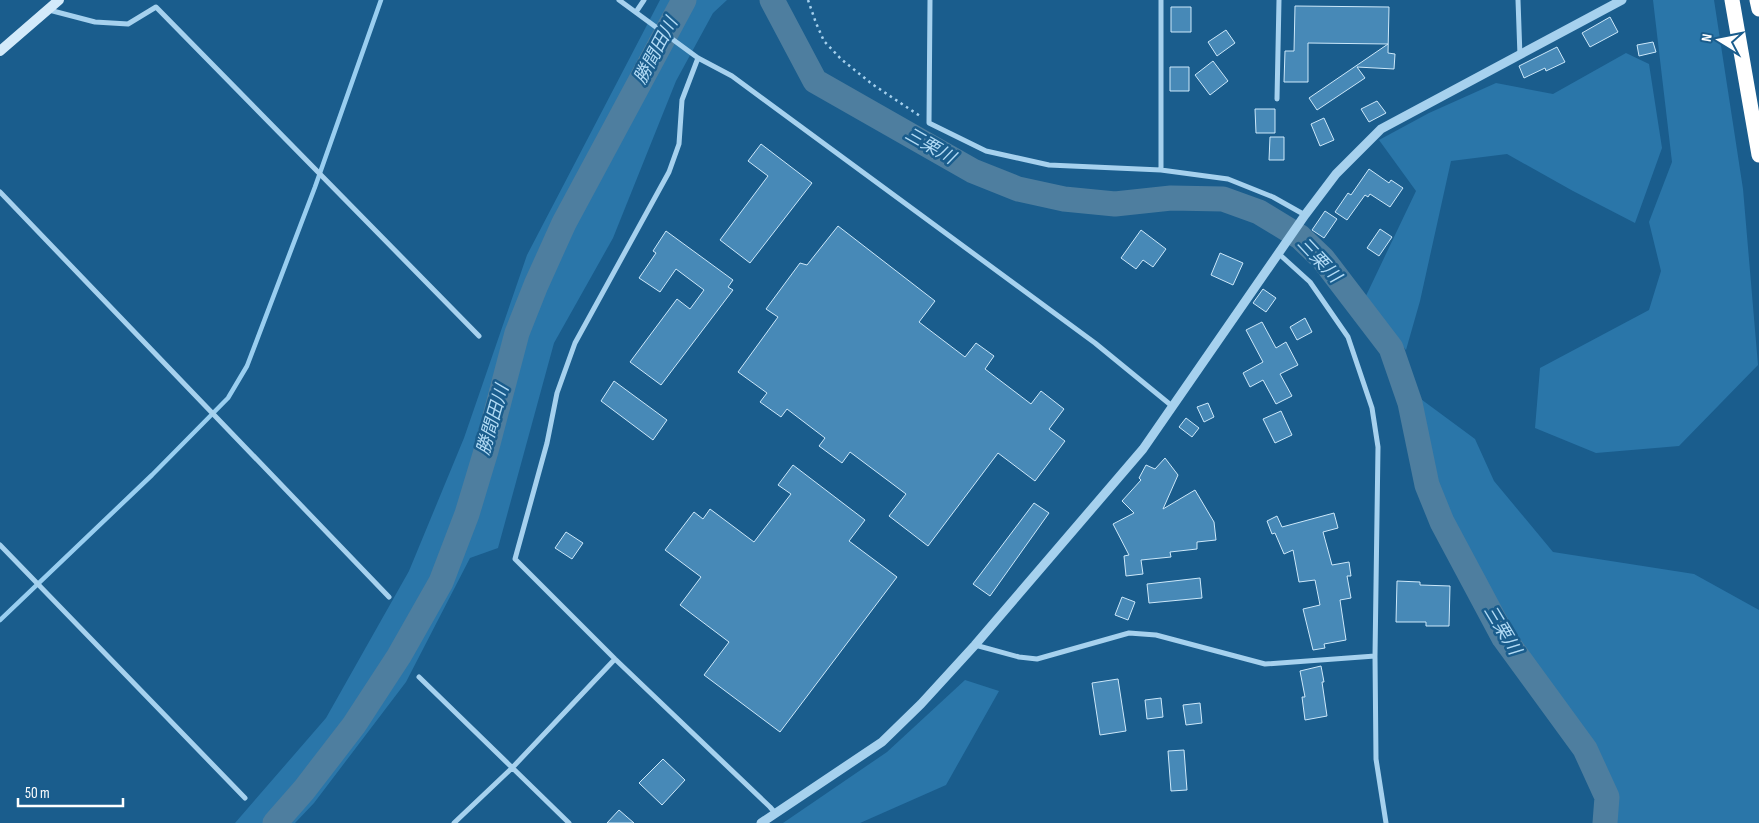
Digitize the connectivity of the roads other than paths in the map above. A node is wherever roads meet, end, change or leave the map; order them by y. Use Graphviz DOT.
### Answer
graph roads {
  1 [pos="59,0"];
  2 [pos="619,0"];
  3 [pos="644,0"];
  4 [pos="930,0"];
  5 [pos="1162,0"];
  6 [pos="1279,0"];
  7 [pos="1518,0"];
  8 [pos="1622,0"];
  9 [pos="1732,0"];
  10 [pos="1757,0"];
  11 [pos="1759,9"];
  12 [pos="48,10"];
  13 [pos="636,12"];
  14 [pos="0,51"];
  15 [pos="1520,56"];
  16 [pos="698,58"];
  17 [pos="1277,99"];
  18 [pos="1759,155"];
  19 [pos="1161,170"];
  20 [pos="0,192"];
  21 [pos="1305,215"];
  22 [pos="1279,254"];
  23 [pos="479,336"];
  24 [pos="1172,406"];
  25 [pos="0,545"];
  26 [pos="389,597"];
  27 [pos="975,645"];
  28 [pos="1375,656"];
  29 [pos="615,659"];
  30 [pos="419,677"];
  31 [pos="513,767"];
  32 [pos="245,798"];
  33 [pos="776,814"];
  34 [pos="454,823"];
  35 [pos="569,823"];
  36 [pos="761,823"];
  37 [pos="1386,823"];
  1 -- 12 [label="main road"];
  2 -- 13 [label="street"];
  3 -- 13 [label="street"];
  4 -- 19 [label="street"];
  5 -- 19 [label="street"];
  6 -- 17 [label="street"];
  7 -- 15 [label="street"];
  8 -- 15 [label="street"];
  9 -- 18 [label="highway"];
  10 -- 11 [label="highway"];
  12 -- 14 [label="main road"];
  12 -- 23 [label="street"];
  13 -- 16 [label="street"];
  15 -- 21 [label="street"];
  16 -- 24 [label="street"];
  16 -- 29 [label="street"];
  19 -- 21 [label="street"];
  20 -- 26 [label="street"];
  21 -- 22 [label="street"];
  22 -- 24 [label="street"];
  22 -- 28 [label="street"];
  24 -- 27 [label="street"];
  25 -- 32 [label="street"];
  27 -- 28 [label="street"];
  27 -- 33 [label="street"];
  28 -- 37 [label="street"];
  29 -- 31 [label="street"];
  29 -- 33 [label="street"];
  30 -- 31 [label="street"];
  31 -- 34 [label="street"];
  31 -- 35 [label="street"];
  33 -- 36 [label="street"];
}
